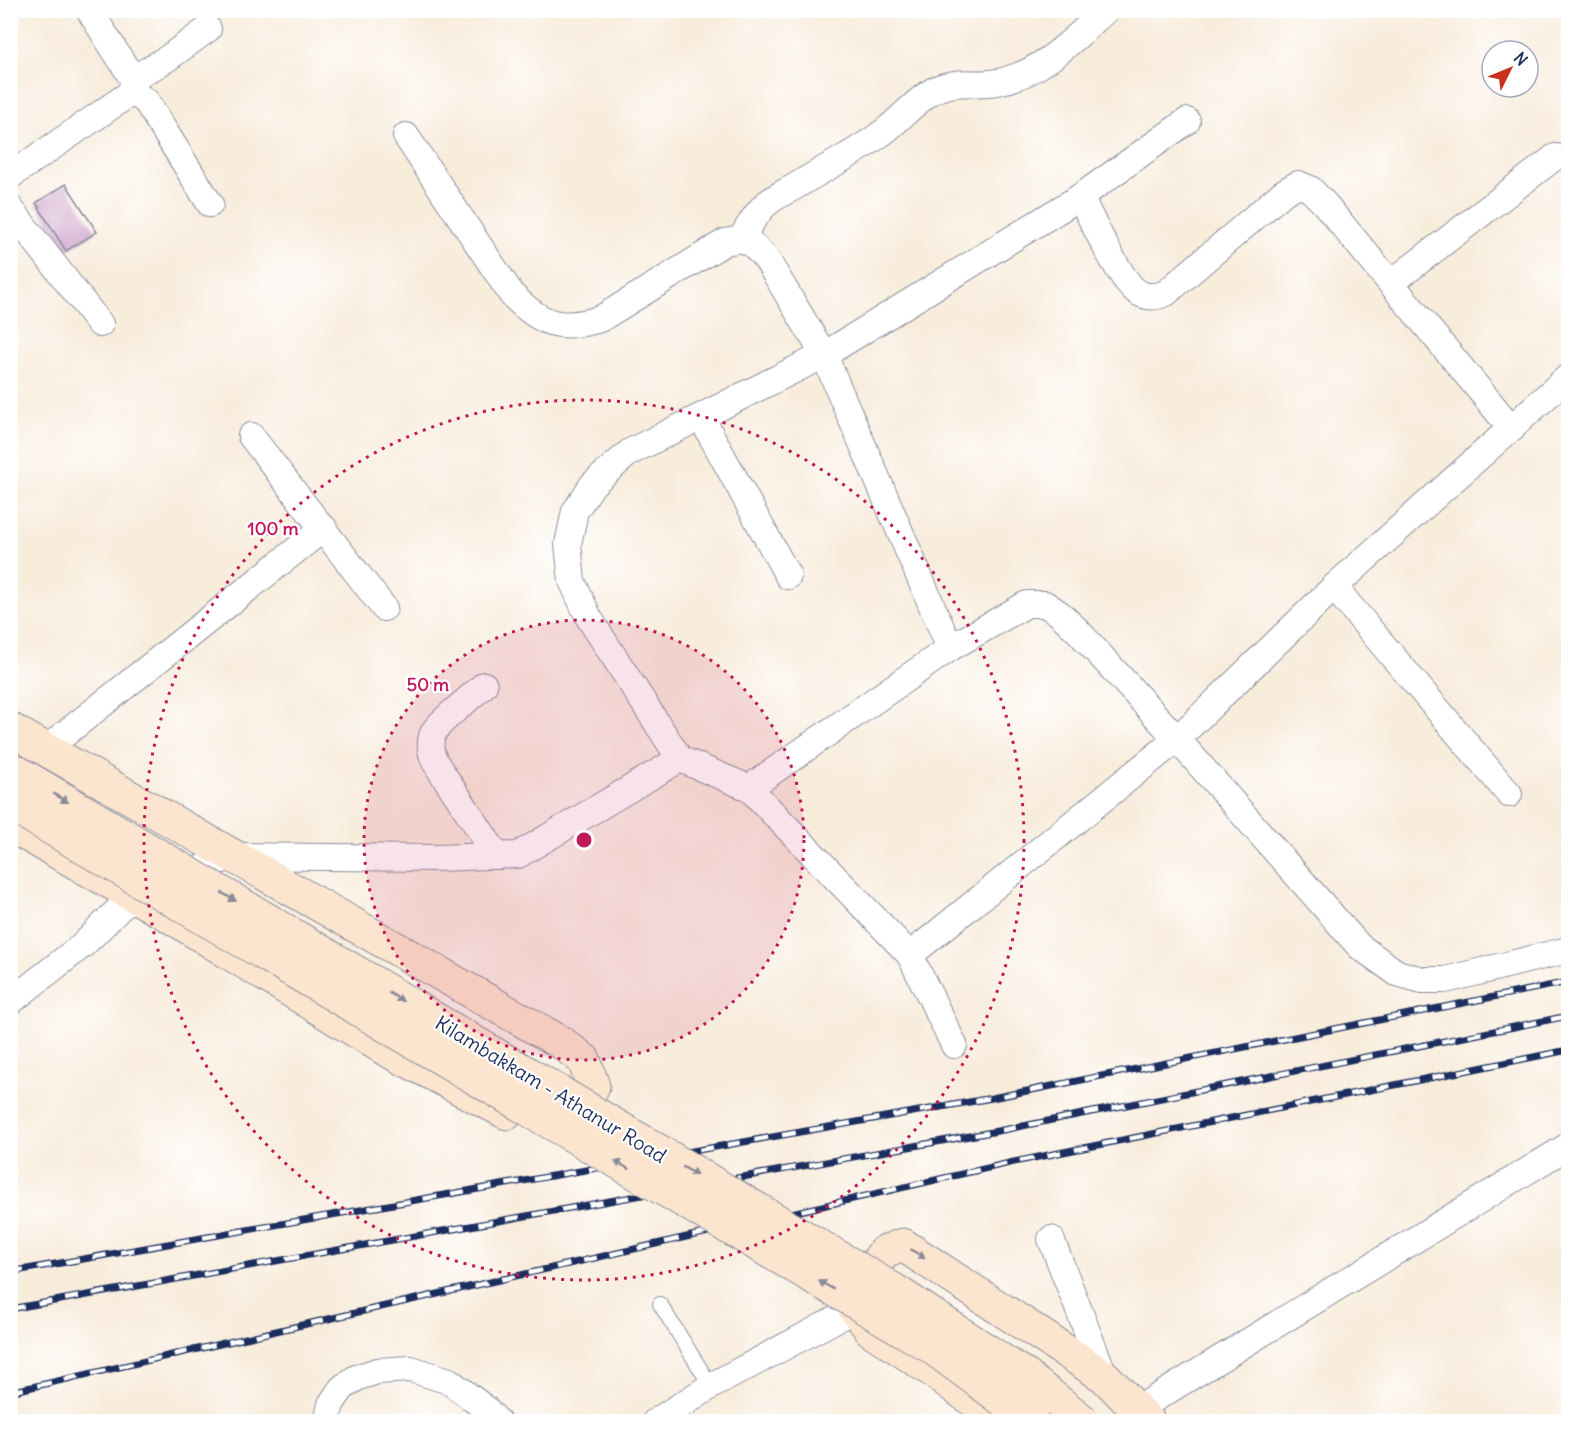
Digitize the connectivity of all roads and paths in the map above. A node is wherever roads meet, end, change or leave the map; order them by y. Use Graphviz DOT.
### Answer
graph roads {
  1 [pos="89,10"];
  2 [pos="1106,10"];
  3 [pos="208,29"];
  4 [pos="133,85"];
  5 [pos="1188,121"];
  6 [pos="406,136"];
  7 [pos="1556,157"];
  8 [pos="10,176"];
  9 [pos="1080,197"];
  10 [pos="210,204"];
  11 [pos="10,208"];
  12 [pos="741,238"];
  13 [pos="1392,283"];
  14 [pos="100,324"];
  15 [pos="824,355"];
  16 [pos="1569,377"];
  17 [pos="701,417"];
  18 [pos="1512,429"];
  19 [pos="252,436"];
  20 [pos="324,528"];
  21 [pos="788,576"];
  22 [pos="1334,587"];
  23 [pos="384,608"];
  24 [pos="950,648"];
  25 [pos="484,685"];
  26 [pos="10,729"];
  27 [pos="1177,739"];
  28 [pos="46,749"];
  29 [pos="680,759"];
  30 [pos="10,768"];
  31 [pos="749,788"];
  32 [pos="1509,794"];
  33 [pos="10,804"];
  34 [pos="10,825"];
  35 [pos="232,856"];
  36 [pos="497,856"];
  37 [pos="134,895"];
  38 [pos="1569,950"];
  39 [pos="910,955"];
  40 [pos="10,1002"];
  41 [pos="954,1045"];
  42 [pos="1569,1146"];
  43 [pos="1051,1239"];
  44 [pos="660,1304"];
  45 [pos="855,1309"];
  46 [pos="1105,1377"];
  47 [pos="711,1386"];
  48 [pos="1144,1415"];
  49 [pos="327,1422"];
  50 [pos="498,1422"];
  51 [pos="655,1422"];
  52 [pos="1002,1422"];
  53 [pos="1033,1422"];
  54 [pos="1084,1422"];
  1 -- 4 [label="street"];
  2 -- 12 [label="street"];
  3 -- 4 [label="street"];
  4 -- 8 [label="street"];
  4 -- 10 [label="street"];
  5 -- 9 [label="street"];
  6 -- 12 [label="street"];
  7 -- 13 [label="street"];
  9 -- 13 [label="street"];
  9 -- 15 [label="street"];
  11 -- 14 [label="street"];
  12 -- 15 [label="street"];
  13 -- 18 [label="street"];
  15 -- 17 [label="street"];
  15 -- 24 [label="street"];
  16 -- 18 [label="street"];
  17 -- 21 [label="street"];
  17 -- 29 [label="street"];
  18 -- 22 [label="street"];
  19 -- 20 [label="street"];
  20 -- 23 [label="street"];
  20 -- 28 [label="street"];
  22 -- 27 [label="street"];
  22 -- 32 [label="street"];
  24 -- 27 [label="street"];
  24 -- 31 [label="street"];
  25 -- 36 [label="street"];
  26 -- 28 [label="street"];
  27 -- 38 [label="street"];
  27 -- 39 [label="street"];
  28 -- 35 [label="street"];
  29 -- 31 [label="street"];
  29 -- 36 [label="street"];
  30 -- 54 [label="street, Kilambakkam - Athanur Road, one-way, bridge"];
  31 -- 39 [label="street"];
  53 -- 33 [label="street, Kilambakkam - Athanur Road, one-way, bridge"];
  34 -- 37 [label="street"];
  35 -- 36 [label="street"];
  35 -- 37 [label="street"];
  35 -- 37 [label="street"];
  37 -- 40 [label="street"];
  39 -- 41 [label="street"];
  42 -- 48 [label="street"];
  43 -- 46 [label="street"];
  44 -- 47 [label="lane"];
  45 -- 46 [label="street, one-way"];
  45 -- 47 [label="street"];
  45 -- 52 [label="street"];
  46 -- 48 [label="street"];
  47 -- 51 [label="street"];
  49 -- 50 [label="street"];
}
